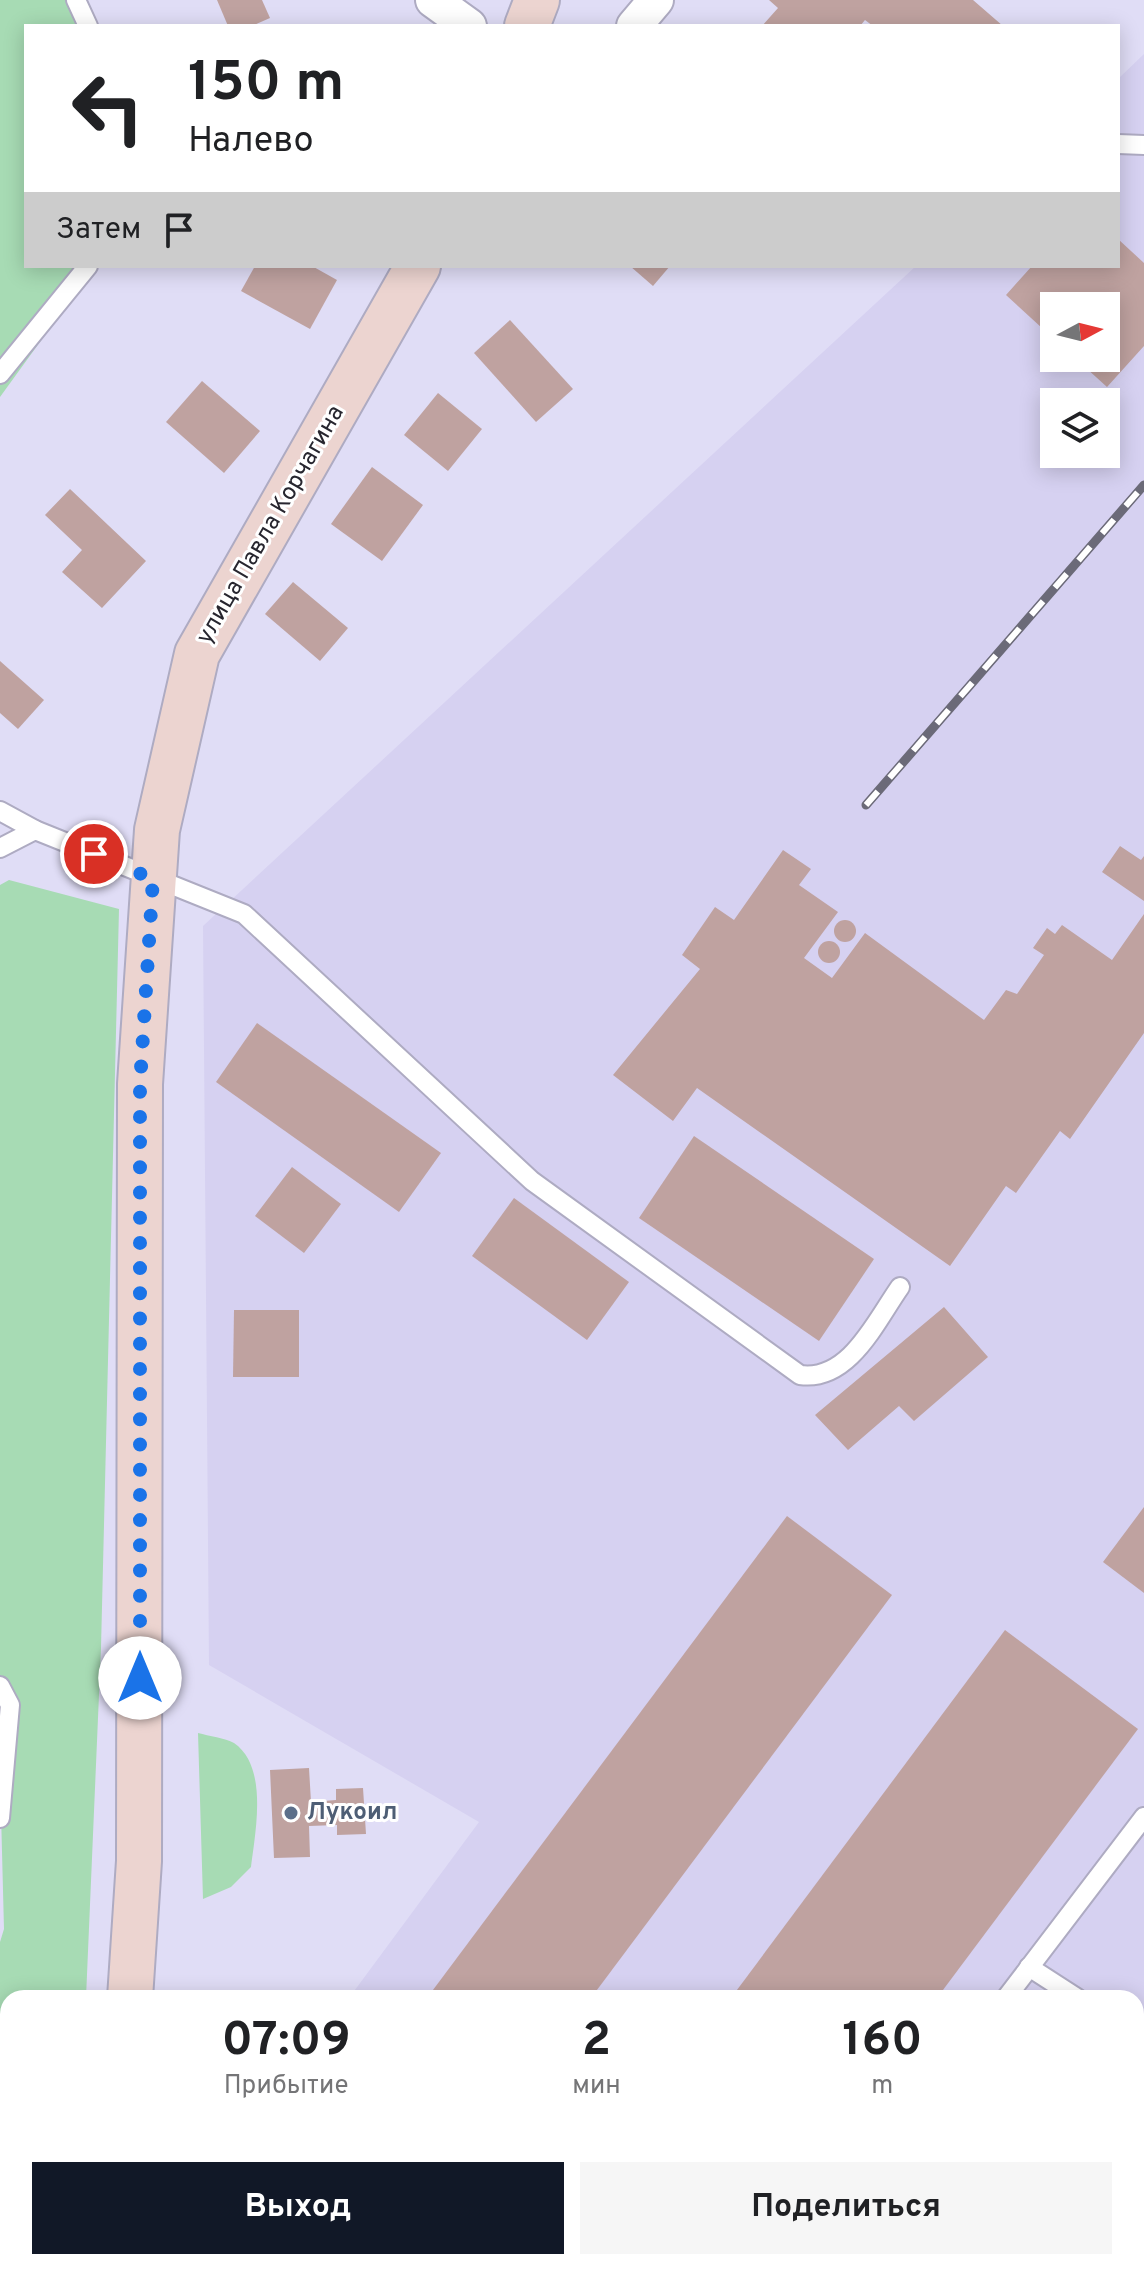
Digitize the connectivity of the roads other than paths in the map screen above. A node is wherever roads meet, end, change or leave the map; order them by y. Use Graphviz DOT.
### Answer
graph roads {
  1 [pos="76,0"];
  2 [pos="433,0"];
  3 [pos="537,0"];
  4 [pos="656,0"];
  5 [pos="87,24"];
  6 [pos="466,24"];
  7 [pos="528,24"];
  8 [pos="636,24"];
  9 [pos="1120,144"];
  10 [pos="1144,145"];
  11 [pos="86,268"];
  12 [pos="417,268"];
  13 [pos="0,374"];
  14 [pos="0,811"];
  15 [pos="35,830"];
  16 [pos="0,848"];
  17 [pos="153,879"];
  18 [pos="900,1287"];
  19 [pos="0,1686"];
  20 [pos="1144,1817"];
  21 [pos="0,1818"];
  22 [pos="1029,1967"];
  23 [pos="131,1990"];
  24 [pos="1012,1990"];
  25 [pos="1065,1990"];
  1 -- 5 [label="lane"];
  2 -- 6 [label="street"];
  3 -- 7 [label="main road"];
  4 -- 8 [label="street"];
  9 -- 10 [label="lane"];
  11 -- 13 [label="lane"];
  12 -- 17 [label="main road, улица Павла Корчагина"];
  14 -- 15 [label="lane"];
  15 -- 16 [label="lane"];
  15 -- 17 [label="lane"];
  17 -- 18 [label="lane"];
  17 -- 23 [label="main road, улица Павла Корчагина"];
  19 -- 21 [label="lane"];
  20 -- 22 [label="lane"];
  22 -- 24 [label="lane"];
  22 -- 25 [label="lane"];
}
